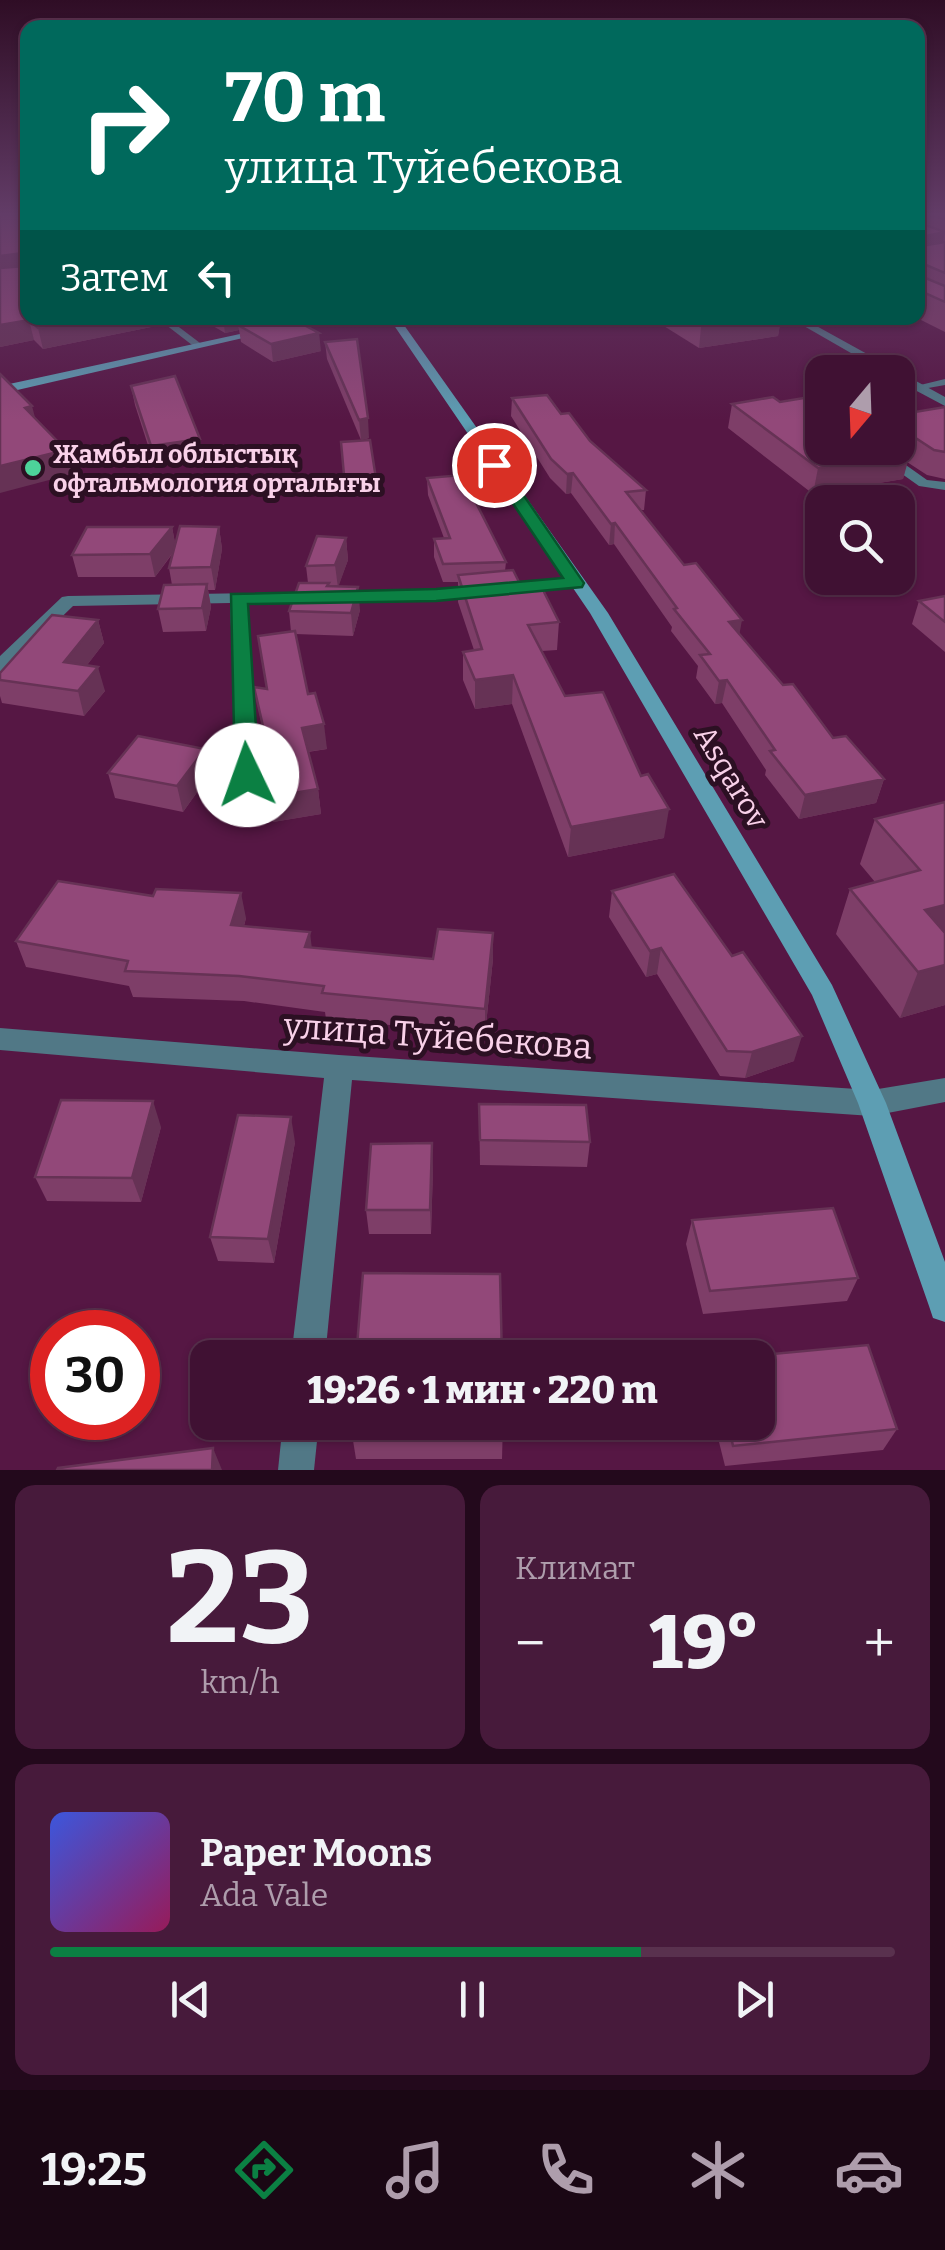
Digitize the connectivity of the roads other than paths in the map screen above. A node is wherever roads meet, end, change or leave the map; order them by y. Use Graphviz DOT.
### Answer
graph roads {
  1 [pos="172,325"];
  2 [pos="293,325"];
  3 [pos="399,325"];
  4 [pos="808,325"];
  5 [pos="200,346"];
  6 [pos="861,355"];
  7 [pos="0,376"];
  8 [pos="945,382"];
  9 [pos="917,387"];
  10 [pos="5,389"];
  11 [pos="945,402"];
  12 [pos="897,465"];
  13 [pos="945,486"];
  14 [pos="575,583"];
  15 [pos="238,598"];
  16 [pos="0,666"];
  17 [pos="247,775"];
  18 [pos="0,1038"];
  19 [pos="339,1067"];
  20 [pos="945,1090"];
  21 [pos="872,1103"];
  22 [pos="945,1306"];
  23 [pos="310,1340"];
  24 [pos="299,1440"];
  25 [pos="296,1470"];
  1 -- 5 [label="lane"];
  2 -- 5 [label="main road"];
  3 -- 14 [label="main road, Asqarov"];
  4 -- 6 [label="street"];
  5 -- 10 [label="main road"];
  7 -- 10 [label="street"];
  8 -- 9 [label="lane"];
  9 -- 11 [label="street"];
  12 -- 13 [label="lane"];
  14 -- 15 [label="street"];
  14 -- 21 [label="main road, Asqarov"];
  15 -- 16 [label="street"];
  15 -- 17 [label="street"];
  18 -- 19 [label="street, улица Туйебекова"];
  19 -- 21 [label="street, улица Туйебекова"];
  19 -- 23 [label="street"];
  20 -- 21 [label="street, улица Туйебекова"];
  21 -- 22 [label="main road, Asqarov"];
  24 -- 25 [label="street"];
}
